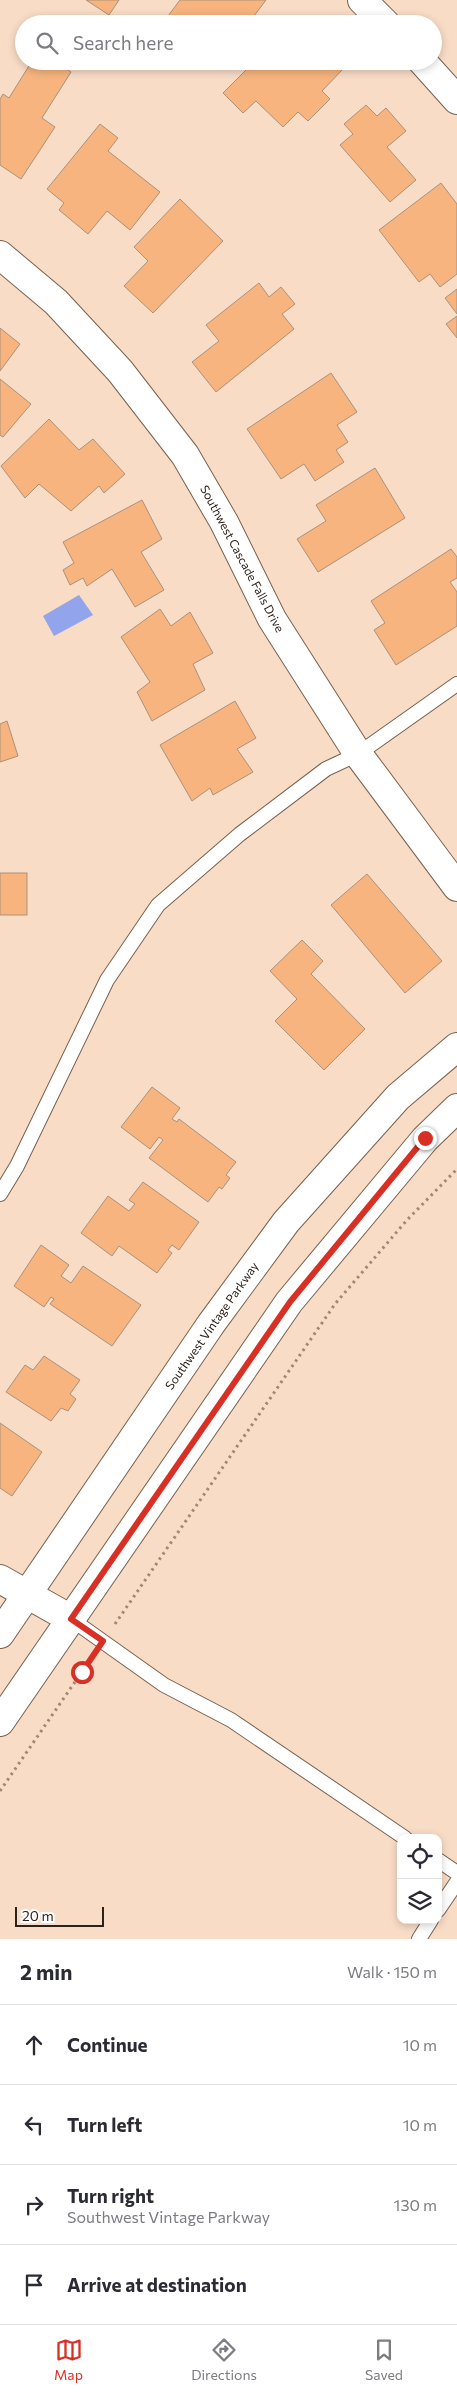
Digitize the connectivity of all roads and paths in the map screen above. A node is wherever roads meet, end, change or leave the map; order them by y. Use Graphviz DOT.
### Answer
graph roads {
  1 [pos="362,0"];
  2 [pos="377,15"];
  3 [pos="431,70"];
  4 [pos="455,94"];
  5 [pos="0,255"];
  6 [pos="457,684"];
  7 [pos="358,754"];
  8 [pos="457,886"];
  9 [pos="457,1047"];
  10 [pos="457,1108"];
  11 [pos="457,1169"];
  12 [pos="0,1194"];
  13 [pos="0,1579"];
  14 [pos="27,1594"];
  15 [pos="71,1619"];
  16 [pos="0,1634"];
  17 [pos="103,1641"];
  18 [pos="0,1722"];
  19 [pos="0,1791"];
  20 [pos="399,1834"];
  21 [pos="442,1863"];
  22 [pos="457,1873"];
  23 [pos="457,1882"];
  24 [pos="442,1904"];
  25 [pos="428,1924"];
  26 [pos="419,1939"];
  1 -- 2 [label="street"];
  3 -- 4 [label="street"];
  5 -- 7 [label="street, Southwest Cascade Falls Drive"];
  6 -- 7 [label="lane"];
  7 -- 8 [label="street, Southwest Cascade Falls Drive"];
  7 -- 12 [label="lane"];
  9 -- 14 [label="street, Southwest Vintage Parkway"];
  10 -- 15 [label="street"];
  11 -- 17 [label="path"];
  13 -- 14 [label="street"];
  14 -- 15 [label="street"];
  14 -- 16 [label="street, Southwest Vintage Parkway"];
  15 -- 17 [label="lane"];
  15 -- 18 [label="street"];
  17 -- 19 [label="path"];
  17 -- 20 [label="lane"];
  21 -- 22 [label="lane"];
  23 -- 24 [label="lane"];
  25 -- 26 [label="lane"];
}
